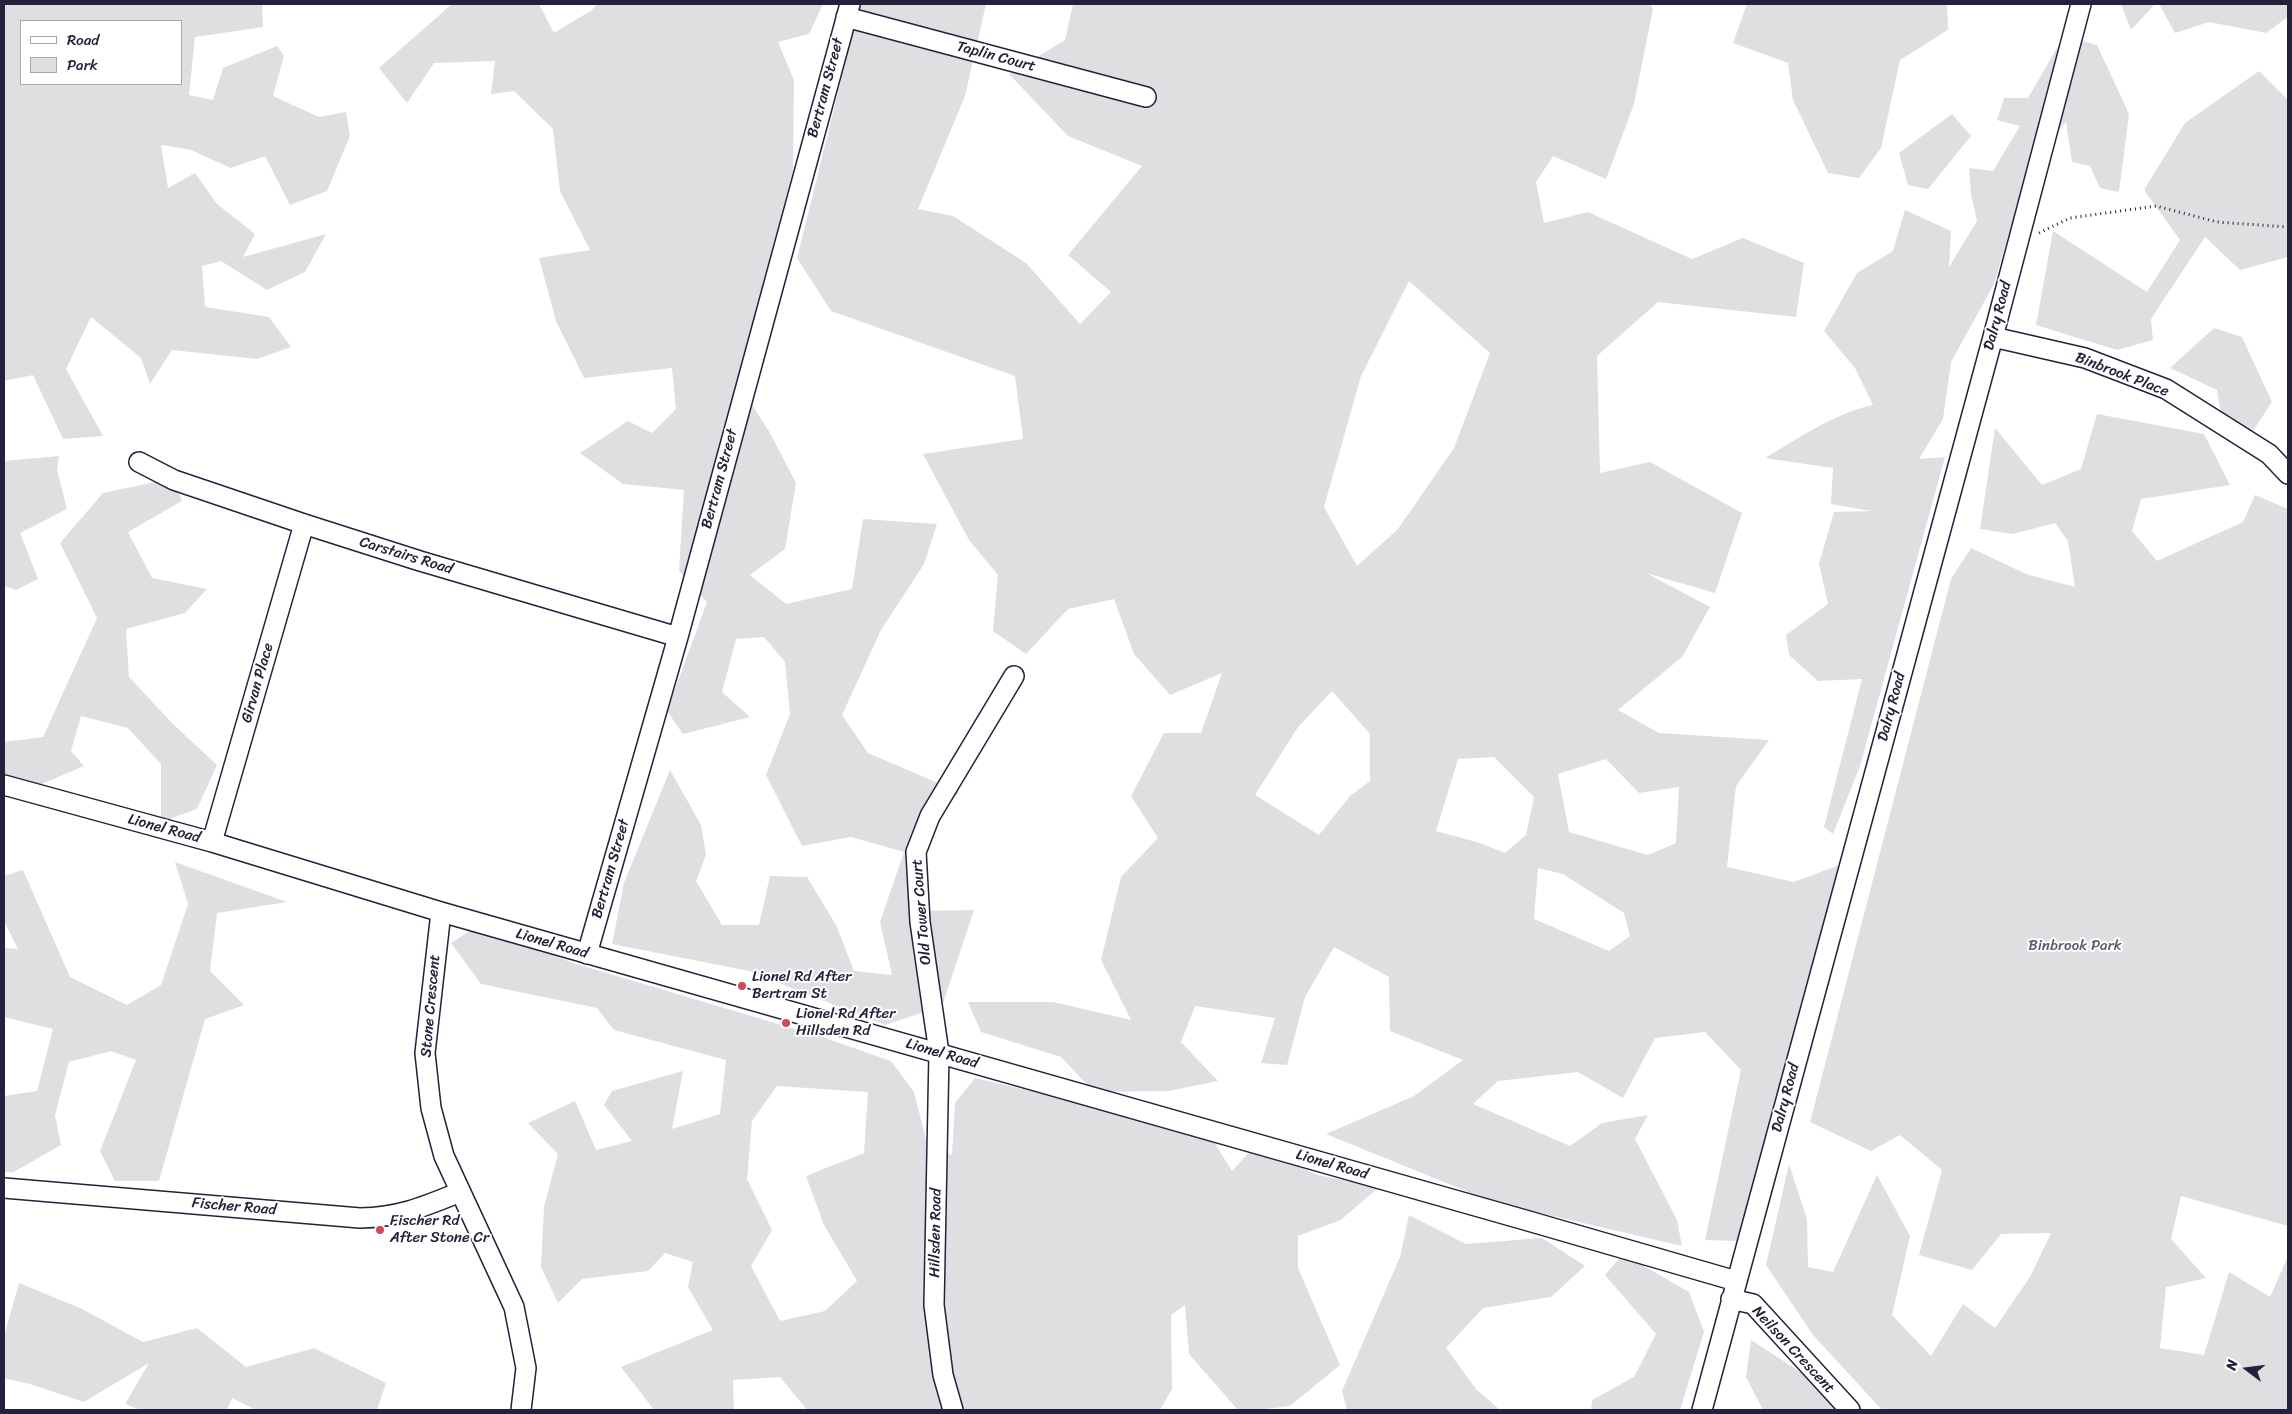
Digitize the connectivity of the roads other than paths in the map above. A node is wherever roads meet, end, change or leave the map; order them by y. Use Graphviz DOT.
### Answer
graph roads {
  1 [pos="2081,4"];
  2 [pos="848,11"];
  3 [pos="1146,97"];
  4 [pos="1993,337"];
  5 [pos="138,462"];
  6 [pos="2288,474"];
  7 [pos="304,524"];
  8 [pos="678,637"];
  9 [pos="1014,676"];
  10 [pos="4,785"];
  11 [pos="212,842"];
  12 [pos="441,912"];
  13 [pos="587,954"];
  14 [pos="938,1053"];
  15 [pos="4,1188"];
  16 [pos="460,1192"];
  17 [pos="1734,1290"];
  18 [pos="521,1410"];
  19 [pos="953,1410"];
  20 [pos="1702,1410"];
  21 [pos="1850,1410"];
  1 -- 4 [label="street, Dalry Road"];
  2 -- 3 [label="street, Taplin Court"];
  2 -- 8 [label="street, Bertram Street"];
  4 -- 6 [label="street, Binbrook Place"];
  4 -- 17 [label="street, Dalry Road"];
  5 -- 7 [label="street, Carstairs Road"];
  7 -- 8 [label="street, Carstairs Road"];
  7 -- 11 [label="street, Girvan Place"];
  8 -- 13 [label="street, Bertram Street"];
  9 -- 14 [label="street, Old Tower Court"];
  10 -- 11 [label="street, Lionel Road"];
  11 -- 12 [label="street, Lionel Road"];
  12 -- 13 [label="street, Lionel Road"];
  12 -- 16 [label="street, Stone Crescent"];
  13 -- 14 [label="street, Lionel Road"];
  14 -- 17 [label="street, Lionel Road"];
  14 -- 19 [label="street, Hillsden Road"];
  15 -- 16 [label="street, Fischer Road"];
  16 -- 18 [label="street, Stone Crescent"];
  17 -- 20 [label="street, Dalry Road"];
  17 -- 21 [label="street, Neilson Crescent"];
}
